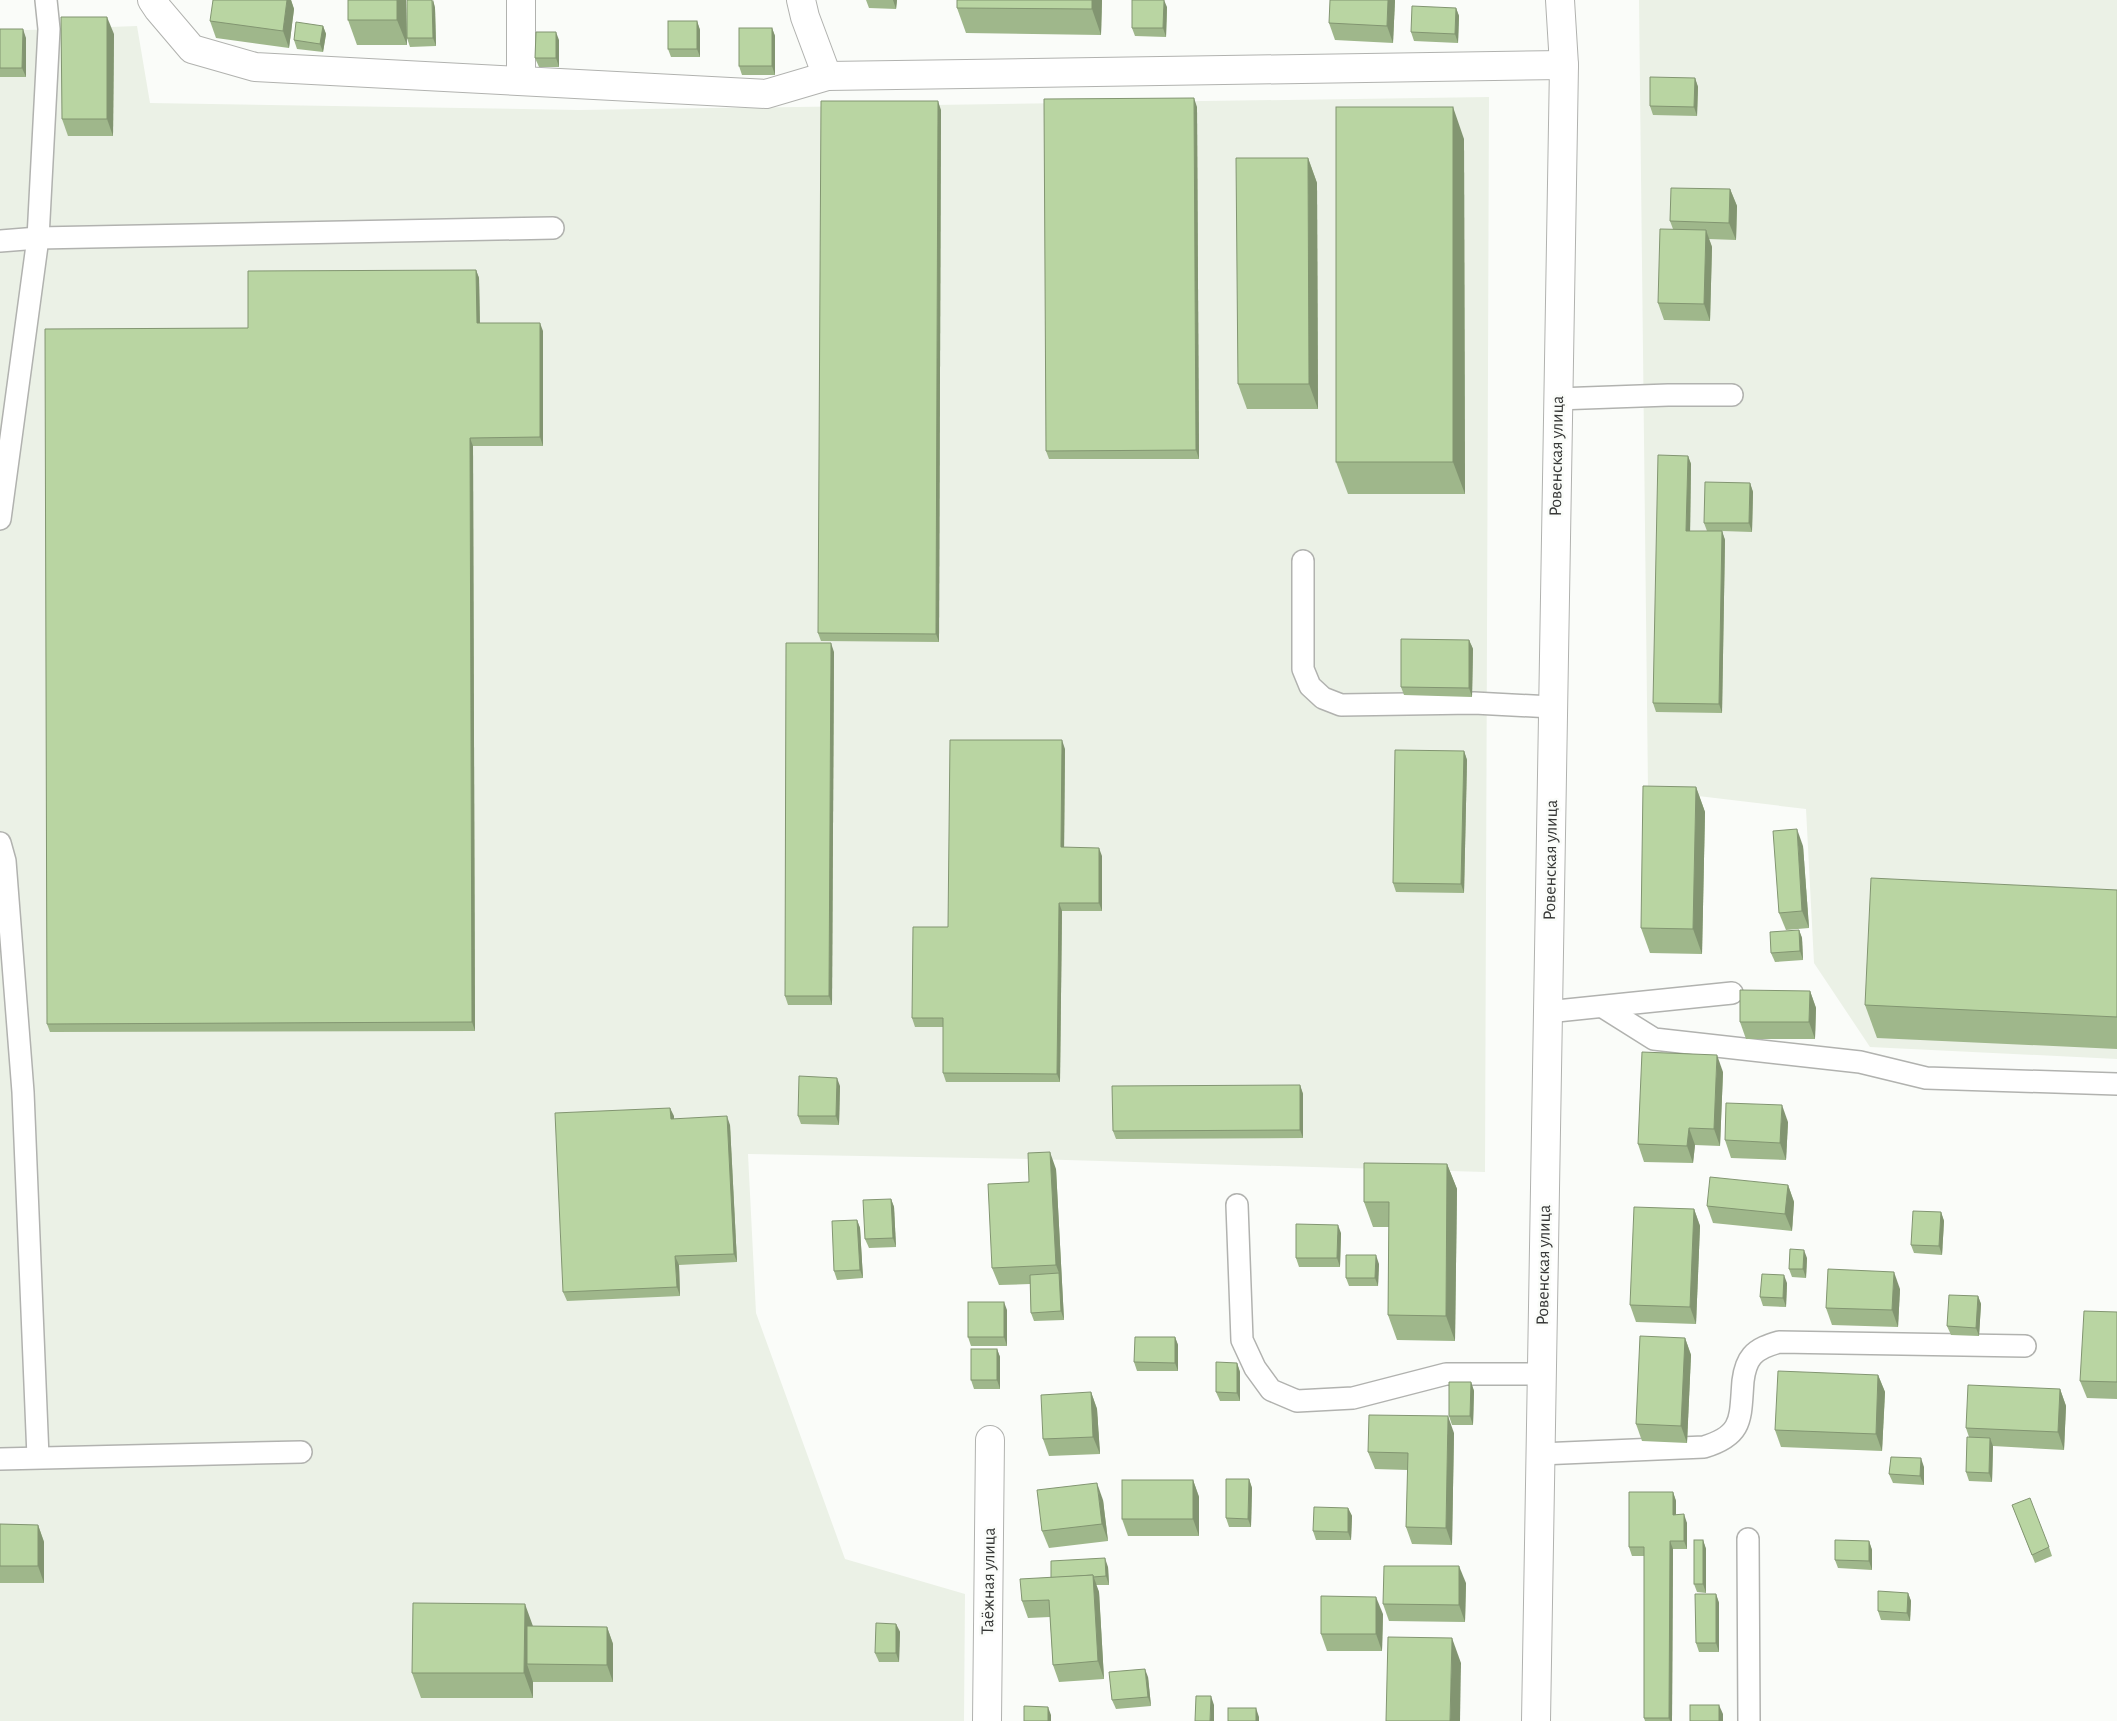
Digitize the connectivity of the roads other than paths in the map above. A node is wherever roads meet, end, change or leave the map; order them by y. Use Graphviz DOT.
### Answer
graph roads {
  1 [pos="46,0"];
  2 [pos="152,0"];
  3 [pos="521,0"];
  4 [pos="801,0"];
  5 [pos="1560,0"];
  6 [pos="1564,65"];
  7 [pos="827,76"];
  8 [pos="521,80"];
  9 [pos="553,228"];
  10 [pos="38,238"];
  11 [pos="0,241"];
  12 [pos="1732,395"];
  13 [pos="1557,399"];
  14 [pos="0,519"];
  15 [pos="1303,561"];
  16 [pos="1552,706"];
  17 [pos="0,843"];
  18 [pos="1732,993"];
  19 [pos="1603,1007"];
  20 [pos="1547,1012"];
  21 [pos="2117,1084"];
  22 [pos="1237,1205"];
  23 [pos="2025,1346"];
  24 [pos="1541,1374"];
  25 [pos="990,1440"];
  26 [pos="301,1452"];
  27 [pos="1540,1454"];
  28 [pos="38,1458"];
  29 [pos="0,1459"];
  30 [pos="1748,1539"];
  31 [pos="987,1721"];
  32 [pos="1536,1721"];
  33 [pos="1749,1721"];
  1 -- 10 [label="lane"];
  2 -- 8 [label="street"];
  3 -- 8 [label="street"];
  4 -- 7 [label="street"];
  5 -- 6 [label="street, Ровенская улица"];
  6 -- 7 [label="street"];
  6 -- 13 [label="street, Ровенская улица"];
  7 -- 8 [label="street"];
  9 -- 10 [label="lane"];
  10 -- 11 [label="lane"];
  10 -- 14 [label="lane"];
  12 -- 13 [label="lane"];
  13 -- 16 [label="street, Ровенская улица"];
  15 -- 16 [label="lane"];
  16 -- 20 [label="street, Ровенская улица"];
  17 -- 28 [label="lane"];
  18 -- 19 [label="lane"];
  19 -- 20 [label="lane"];
  19 -- 21 [label="lane"];
  20 -- 24 [label="street, Ровенская улица"];
  22 -- 24 [label="lane"];
  23 -- 27 [label="lane"];
  24 -- 27 [label="street, Ровенская улица"];
  25 -- 31 [label="street, Таёжная улица"];
  26 -- 28 [label="lane"];
  27 -- 32 [label="street, Ровенская улица"];
  28 -- 29 [label="lane"];
  30 -- 33 [label="lane"];
}
